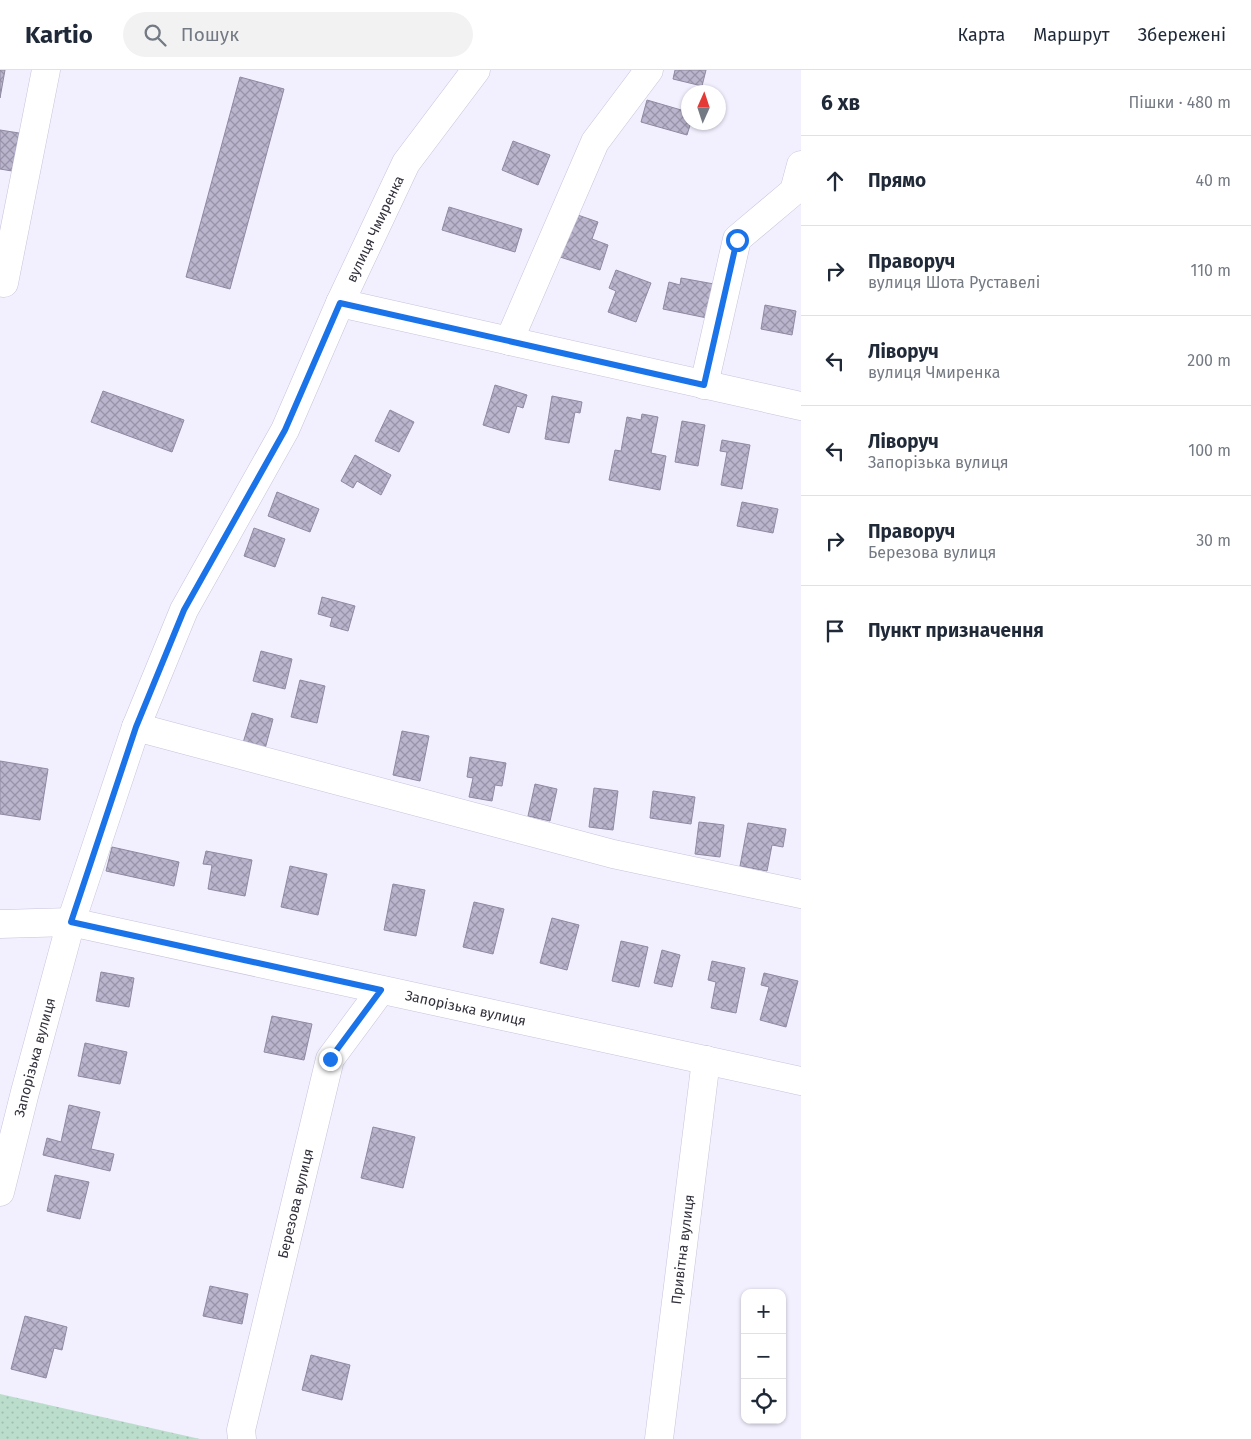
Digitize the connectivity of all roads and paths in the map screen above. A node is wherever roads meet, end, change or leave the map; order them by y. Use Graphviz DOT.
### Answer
graph roads {
  1 [pos="46,70"];
  2 [pos="476,70"];
  3 [pos="649,70"];
  4 [pos="801,165"];
  5 [pos="4,283"];
  6 [pos="340,303"];
  7 [pos="509,341"];
  8 [pos="704,385"];
  9 [pos="801,406"];
  10 [pos="136,727"];
  11 [pos="801,894"];
  12 [pos="71,922"];
  13 [pos="0,924"];
  14 [pos="381,990"];
  15 [pos="706,1060"];
  16 [pos="801,1081"];
  17 [pos="0,1192"];
  18 [pos="242,1435"];
  19 [pos="659,1439"];
  1 -- 5 [label="street"];
  2 -- 6 [label="street, вулиця Чмиренка"];
  3 -- 7 [label="street"];
  4 -- 8 [label="street"];
  6 -- 7 [label="street"];
  6 -- 10 [label="street, вулиця Чмиренка"];
  7 -- 8 [label="street"];
  8 -- 9 [label="street"];
  10 -- 11 [label="street"];
  10 -- 12 [label="street, вулиця Чмиренка"];
  12 -- 13 [label="street, Запорізька вулиця"];
  12 -- 14 [label="street, Запорізька вулиця"];
  12 -- 17 [label="street, Запорізька вулиця"];
  14 -- 15 [label="street, Запорізька вулиця"];
  14 -- 18 [label="street, Березова вулиця"];
  15 -- 16 [label="street, Запорізька вулиця"];
  15 -- 19 [label="street, Привітна вулиця"];
}
